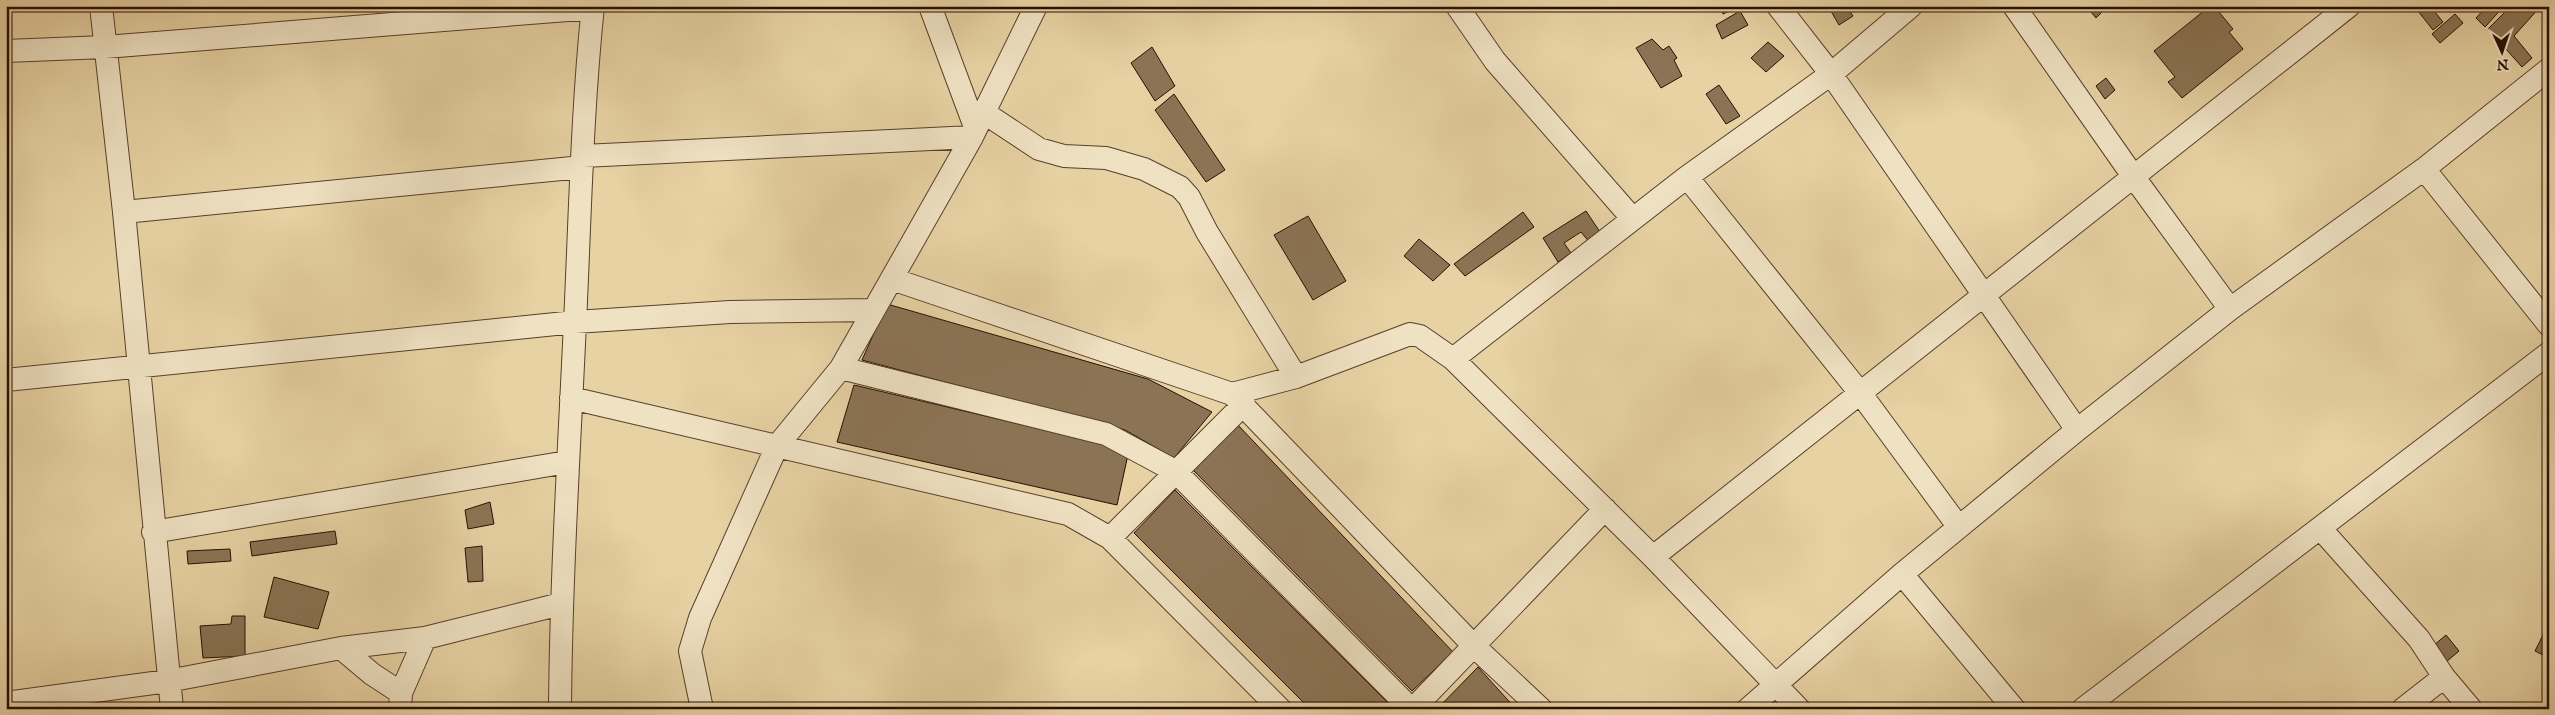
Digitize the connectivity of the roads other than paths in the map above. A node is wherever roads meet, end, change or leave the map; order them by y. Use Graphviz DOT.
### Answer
graph roads {
  1 [pos="101,6"];
  2 [pos="930,6"];
  3 [pos="1036,6"];
  4 [pos="1457,6"];
  5 [pos="1778,6"];
  6 [pos="1911,6"];
  7 [pos="2014,6"];
  8 [pos="2350,6"];
  9 [pos="593,7"];
  10 [pos="105,47"];
  11 [pos="6,51"];
  12 [pos="2549,69"];
  13 [pos="1831,74"];
  14 [pos="976,125"];
  15 [pos="582,162"];
  16 [pos="2424,169"];
  17 [pos="2133,176"];
  18 [pos="1687,177"];
  19 [pos="124,212"];
  20 [pos="1632,218"];
  21 [pos="892,279"];
  22 [pos="1982,296"];
  23 [pos="2230,309"];
  24 [pos="872,310"];
  25 [pos="575,322"];
  26 [pos="2549,325"];
  27 [pos="2549,352"];
  28 [pos="1453,359"];
  29 [pos="137,367"];
  30 [pos="841,368"];
  31 [pos="1296,377"];
  32 [pos="6,380"];
  33 [pos="1860,394"];
  34 [pos="571,398"];
  35 [pos="1238,399"];
  36 [pos="2077,430"];
  37 [pos="777,446"];
  38 [pos="567,462"];
  39 [pos="1175,471"];
  40 [pos="1605,509"];
  41 [pos="1958,526"];
  42 [pos="2320,528"];
  43 [pos="153,532"];
  44 [pos="1110,538"];
  45 [pos="1653,557"];
  46 [pos="1902,574"];
  47 [pos="561,604"];
  48 [pos="425,638"];
  49 [pos="1474,646"];
  50 [pos="342,648"];
  51 [pos="2444,677"];
  52 [pos="168,681"];
  53 [pos="1777,685"];
  54 [pos="7,700"];
  55 [pos="400,701"];
  56 [pos="172,709"];
  57 [pos="560,709"];
  58 [pos="702,709"];
  59 [pos="1280,709"];
  60 [pos="1412,709"];
  61 [pos="1541,709"];
  62 [pos="1748,709"];
  63 [pos="1799,709"];
  64 [pos="2014,709"];
  65 [pos="2083,709"];
  66 [pos="2403,709"];
  67 [pos="2471,709"];
  1 -- 10 [label="street"];
  2 -- 14 [label="street"];
  3 -- 14 [label="street"];
  4 -- 20 [label="street"];
  5 -- 13 [label="street"];
  6 -- 13 [label="street"];
  7 -- 17 [label="street"];
  8 -- 17 [label="street"];
  9 -- 10 [label="street"];
  9 -- 15 [label="street"];
  10 -- 11 [label="street"];
  10 -- 19 [label="street"];
  12 -- 16 [label="street"];
  13 -- 18 [label="street"];
  13 -- 22 [label="street"];
  14 -- 15 [label="street"];
  14 -- 21 [label="street"];
  14 -- 31 [label="street"];
  15 -- 19 [label="street"];
  15 -- 25 [label="street"];
  16 -- 23 [label="street"];
  16 -- 26 [label="street"];
  17 -- 22 [label="street"];
  17 -- 23 [label="street"];
  18 -- 20 [label="street"];
  18 -- 33 [label="street"];
  19 -- 29 [label="street"];
  20 -- 28 [label="street"];
  21 -- 24 [label="street"];
  21 -- 35 [label="street"];
  22 -- 33 [label="street"];
  22 -- 36 [label="street"];
  23 -- 36 [label="street"];
  24 -- 25 [label="street"];
  24 -- 30 [label="street"];
  25 -- 29 [label="street"];
  25 -- 34 [label="street"];
  27 -- 42 [label="street"];
  28 -- 31 [label="street"];
  28 -- 40 [label="street"];
  29 -- 32 [label="street"];
  29 -- 43 [label="street"];
  30 -- 37 [label="street"];
  30 -- 39 [label="street"];
  31 -- 35 [label="street"];
  33 -- 41 [label="street"];
  33 -- 45 [label="street"];
  34 -- 37 [label="street"];
  34 -- 38 [label="street"];
  35 -- 39 [label="street"];
  35 -- 49 [label="street"];
  36 -- 41 [label="street"];
  37 -- 44 [label="street"];
  37 -- 58 [label="street"];
  38 -- 43 [label="street"];
  38 -- 47 [label="street"];
  39 -- 44 [label="street"];
  39 -- 60 [label="street"];
  40 -- 45 [label="street"];
  40 -- 49 [label="street"];
  41 -- 46 [label="street"];
  42 -- 51 [label="street"];
  42 -- 65 [label="street"];
  43 -- 52 [label="street"];
  44 -- 59 [label="street"];
  45 -- 53 [label="street"];
  46 -- 53 [label="street"];
  46 -- 64 [label="street"];
  47 -- 48 [label="street"];
  47 -- 57 [label="street"];
  48 -- 50 [label="street"];
  48 -- 55 [label="street"];
  49 -- 60 [label="street"];
  49 -- 61 [label="street"];
  50 -- 52 [label="street"];
  50 -- 55 [label="street"];
  51 -- 66 [label="street"];
  51 -- 67 [label="street"];
  52 -- 54 [label="street"];
  52 -- 56 [label="street"];
  53 -- 62 [label="street"];
  53 -- 63 [label="street"];
}
